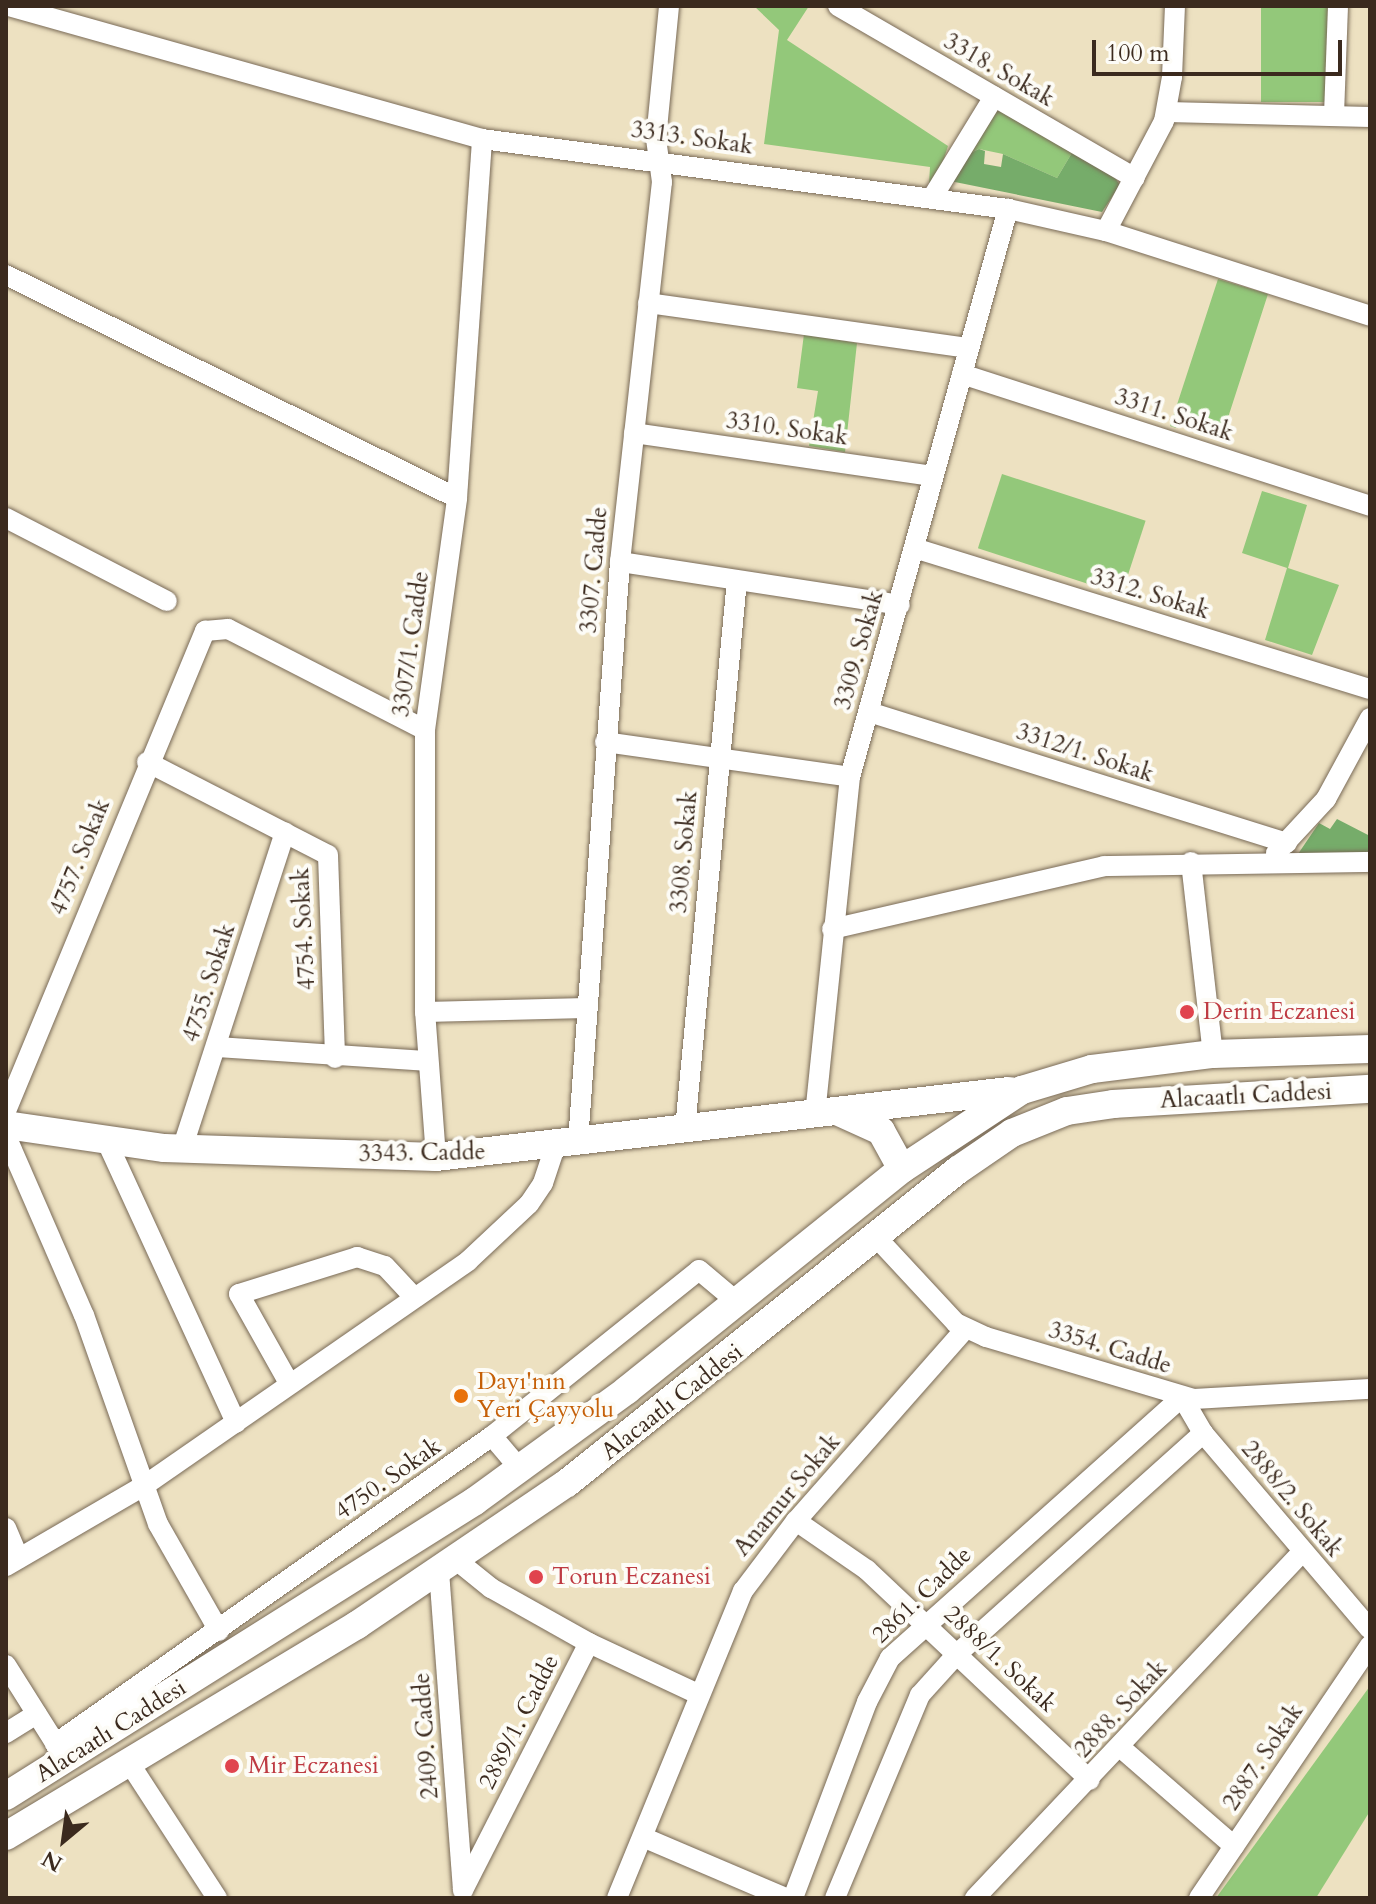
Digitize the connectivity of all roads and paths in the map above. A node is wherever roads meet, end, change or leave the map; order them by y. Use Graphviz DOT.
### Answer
graph roads {
  1 [pos="9,6"];
  2 [pos="669,6"];
  3 [pos="838,6"];
  4 [pos="1175,6"];
  5 [pos="1338,6"];
  6 [pos="994,97"];
  7 [pos="1167,112"];
  8 [pos="1334,115"];
  9 [pos="1370,117"];
  10 [pos="482,139"];
  11 [pos="659,159"];
  12 [pos="1135,178"];
  13 [pos="932,198"];
  14 [pos="1008,209"];
  15 [pos="1106,231"];
  16 [pos="6,275"];
  17 [pos="648,303"];
  18 [pos="1370,316"];
  19 [pos="968,348"];
  20 [pos="962,374"];
  21 [pos="634,433"];
  22 [pos="933,476"];
  23 [pos="457,498"];
  24 [pos="1370,506"];
  25 [pos="6,518"];
  26 [pos="914,548"];
  27 [pos="620,562"];
  28 [pos="737,580"];
  29 [pos="167,601"];
  30 [pos="900,605"];
  31 [pos="1370,689"];
  32 [pos="869,712"];
  33 [pos="1370,718"];
  34 [pos="425,730"];
  35 [pos="605,742"];
  36 [pos="718,758"];
  37 [pos="147,762"];
  38 [pos="850,777"];
  39 [pos="285,832"];
  40 [pos="1287,843"];
  41 [pos="1191,862"];
  42 [pos="1370,862"];
  43 [pos="1264,863"];
  44 [pos="832,929"];
  45 [pos="586,1008"];
  46 [pos="425,1012"];
  47 [pos="216,1047"];
  48 [pos="1370,1049"];
  49 [pos="1213,1054"];
  50 [pos="335,1058"];
  51 [pos="427,1061"];
  52 [pos="1370,1089"];
  53 [pos="1022,1090"];
  54 [pos="6,1111"];
  55 [pos="827,1113"];
  56 [pos="6,1125"];
  57 [pos="685,1129"];
  58 [pos="6,1136"];
  59 [pos="107,1142"];
  60 [pos="567,1143"];
  61 [pos="182,1149"];
  62 [pos="436,1157"];
  63 [pos="902,1169"];
  64 [pos="877,1238"];
  65 [pos="413,1296"];
  66 [pos="737,1302"];
  67 [pos="965,1329"];
  68 [pos="289,1383"];
  69 [pos="1370,1389"];
  70 [pos="1182,1397"];
  71 [pos="236,1423"];
  72 [pos="1203,1433"];
  73 [pos="492,1436"];
  74 [pos="520,1469"];
  75 [pos="145,1485"];
  76 [pos="796,1521"];
  77 [pos="6,1528"];
  78 [pos="1302,1552"];
  79 [pos="12,1562"];
  80 [pos="447,1565"];
  81 [pos="924,1623"];
  82 [pos="1370,1629"];
  83 [pos="219,1631"];
  84 [pos="589,1643"];
  85 [pos="1370,1645"];
  86 [pos="957,1654"];
  87 [pos="6,1665"];
  88 [pos="698,1694"];
  89 [pos="37,1714"];
  90 [pos="6,1733"];
  91 [pos="1120,1747"];
  92 [pos="61,1752"];
  93 [pos="130,1764"];
  94 [pos="1090,1780"];
  95 [pos="6,1796"];
  96 [pos="6,1836"];
  97 [pos="645,1838"];
  98 [pos="1234,1846"];
  99 [pos="464,1894"];
  100 [pos="217,1898"];
  101 [pos="617,1898"];
  102 [pos="786,1898"];
  103 [pos="793,1898"];
  104 [pos="835,1898"];
  105 [pos="975,1898"];
  106 [pos="1199,1898"];
  1 -- 10 [label="street, 3313. Sokak"];
  2 -- 11 [label="street, 3307. Cadde"];
  3 -- 6 [label="street, 3318. Sokak"];
  4 -- 7 [label="street"];
  5 -- 8 [label="street"];
  6 -- 12 [label="street, 3318. Sokak"];
  6 -- 13 [label="street"];
  7 -- 8 [label="street"];
  7 -- 12 [label="street"];
  8 -- 9 [label="street"];
  10 -- 11 [label="street, 3313. Sokak"];
  10 -- 23 [label="street, 3307/1. Cadde"];
  11 -- 13 [label="street, 3313. Sokak"];
  11 -- 17 [label="street, 3307. Cadde"];
  12 -- 15 [label="street"];
  13 -- 14 [label="street, 3313. Sokak"];
  14 -- 15 [label="street, 3313. Sokak"];
  14 -- 19 [label="street, 3309. Sokak"];
  15 -- 18 [label="street, 3313. Sokak"];
  16 -- 23 [label="street"];
  17 -- 19 [label="street"];
  17 -- 21 [label="street, 3307. Cadde"];
  19 -- 20 [label="street, 3309. Sokak"];
  20 -- 22 [label="street, 3309. Sokak"];
  20 -- 24 [label="street, 3311. Sokak"];
  21 -- 22 [label="street, 3310. Sokak"];
  21 -- 27 [label="street, 3307. Cadde"];
  22 -- 26 [label="street, 3309. Sokak"];
  23 -- 34 [label="street, 3307/1. Cadde"];
  25 -- 29 [label="street"];
  26 -- 30 [label="street, 3309. Sokak"];
  26 -- 31 [label="street, 3312. Sokak"];
  27 -- 28 [label="street"];
  27 -- 35 [label="street, 3307. Cadde"];
  28 -- 30 [label="street"];
  28 -- 36 [label="street, 3308. Sokak"];
  30 -- 32 [label="street, 3309. Sokak"];
  32 -- 38 [label="street, 3309. Sokak"];
  32 -- 40 [label="street, 3312/1. Sokak"];
  33 -- 40 [label="street"];
  34 -- 37 [label="street, 4757. Sokak"];
  34 -- 46 [label="street, 3307/1. Cadde"];
  35 -- 36 [label="street"];
  35 -- 45 [label="street, 3307. Cadde"];
  36 -- 38 [label="street"];
  36 -- 57 [label="street, 3308. Sokak"];
  37 -- 39 [label="street, 4754. Sokak"];
  37 -- 54 [label="street, 4757. Sokak"];
  38 -- 44 [label="street, 3309. Sokak"];
  39 -- 47 [label="street, 4755. Sokak"];
  39 -- 50 [label="street, 4754. Sokak"];
  40 -- 43 [label="street"];
  41 -- 43 [label="street"];
  41 -- 44 [label="street"];
  41 -- 49 [label="street"];
  42 -- 43 [label="street"];
  44 -- 55 [label="street, 3309. Sokak"];
  45 -- 46 [label="street"];
  45 -- 60 [label="street, 3307. Cadde"];
  46 -- 51 [label="street, 3307/1. Cadde"];
  47 -- 50 [label="street"];
  47 -- 61 [label="street, 4755. Sokak"];
  48 -- 49 [label="main road, Alacaatlı Caddesi"];
  49 -- 53 [label="main road, Alacaatlı Caddesi"];
  50 -- 51 [label="street"];
  51 -- 62 [label="street, 3307/1. Cadde"];
  52 -- 64 [label="main road, Alacaatlı Caddesi"];
  53 -- 55 [label="main road, 3343. Cadde"];
  53 -- 63 [label="main road, Alacaatlı Caddesi"];
  55 -- 57 [label="main road, 3343. Cadde"];
  55 -- 63 [label="main road, 3343. Cadde"];
  56 -- 59 [label="main road, 3343. Cadde"];
  57 -- 60 [label="main road, 3343. Cadde"];
  58 -- 75 [label="street"];
  59 -- 61 [label="main road, 3343. Cadde"];
  59 -- 71 [label="street"];
  60 -- 62 [label="main road, 3343. Cadde"];
  60 -- 65 [label="street, 3307. Cadde"];
  61 -- 62 [label="main road, 3343. Cadde"];
  63 -- 66 [label="main road, Alacaatlı Caddesi"];
  64 -- 67 [label="street, 3354. Cadde"];
  64 -- 80 [label="main road, Alacaatlı Caddesi"];
  65 -- 68 [label="street, 3307. Cadde"];
  65 -- 68 [label="street"];
  66 -- 73 [label="street, 4750. Sokak"];
  66 -- 74 [label="main road, Alacaatlı Caddesi"];
  67 -- 70 [label="street, 3354. Cadde"];
  67 -- 76 [label="street, Anamur Sokak"];
  68 -- 71 [label="street, 3307. Cadde"];
  69 -- 70 [label="street, 3354. Cadde"];
  70 -- 72 [label="street, 2888/2. Sokak"];
  70 -- 81 [label="street, 2861. Cadde"];
  71 -- 75 [label="street, 3307. Cadde"];
  72 -- 78 [label="street, 2888/2. Sokak"];
  72 -- 86 [label="street"];
  73 -- 74 [label="street"];
  73 -- 83 [label="street, 4750. Sokak"];
  74 -- 92 [label="main road, Alacaatlı Caddesi"];
  75 -- 79 [label="street, 3307. Cadde"];
  75 -- 83 [label="street"];
  76 -- 81 [label="street, 2888/1. Sokak"];
  76 -- 88 [label="street, Anamur Sokak"];
  77 -- 79 [label="street"];
  78 -- 82 [label="street, 2888/2. Sokak"];
  78 -- 91 [label="street, 2888. Sokak"];
  80 -- 84 [label="street"];
  80 -- 93 [label="main road, Alacaatlı Caddesi"];
  80 -- 99 [label="street, 2409. Cadde"];
  81 -- 86 [label="street, 2888/1. Sokak"];
  81 -- 103 [label="street, 2861. Cadde"];
  83 -- 92 [label="street, 4750. Sokak"];
  84 -- 88 [label="street, 2889/1. Cadde"];
  84 -- 99 [label="street, 2889/1. Cadde"];
  85 -- 98 [label="street, 2887. Sokak"];
  86 -- 94 [label="street, 2888/1. Sokak"];
  86 -- 104 [label="street"];
  87 -- 89 [label="street"];
  88 -- 97 [label="street, Anamur Sokak"];
  89 -- 90 [label="street"];
  89 -- 92 [label="street"];
  91 -- 94 [label="street, 2888. Sokak"];
  91 -- 98 [label="street"];
  92 -- 95 [label="main road, Alacaatlı Caddesi"];
  93 -- 96 [label="main road, Alacaatlı Caddesi"];
  93 -- 100 [label="street"];
  94 -- 105 [label="street, 2888. Sokak"];
  97 -- 101 [label="street, Anamur Sokak"];
  97 -- 102 [label="street"];
  98 -- 106 [label="street, 2887. Sokak"];
}
